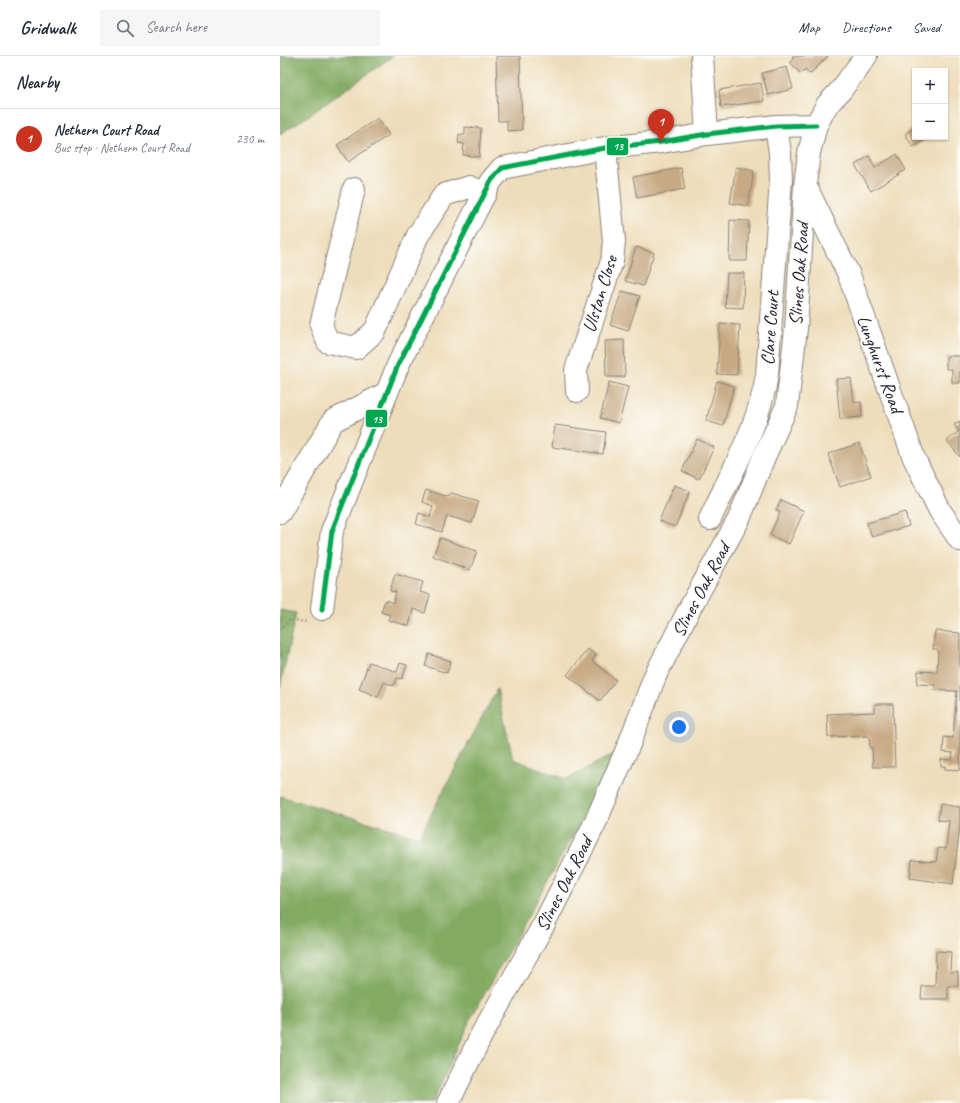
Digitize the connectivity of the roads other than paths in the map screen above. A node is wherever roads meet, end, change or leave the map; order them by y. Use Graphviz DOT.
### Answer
graph roads {
  1 [pos="702,56"];
  2 [pos="866,56"];
  3 [pos="816,124"];
  4 [pos="776,126"];
  5 [pos="707,134"];
  6 [pos="605,148"];
  7 [pos="805,185"];
  8 [pos="354,189"];
  9 [pos="485,194"];
  10 [pos="577,391"];
  11 [pos="387,393"];
  12 [pos="280,512"];
  13 [pos="710,519"];
  14 [pos="960,540"];
  15 [pos="322,609"];
  16 [pos="448,1103"];
  1 -- 5 [label="street"];
  2 -- 3 [label="street, Slines Oak Road"];
  3 -- 4 [label="street"];
  3 -- 7 [label="street, Slines Oak Road"];
  4 -- 5 [label="street"];
  4 -- 13 [label="street, Clare Court"];
  5 -- 6 [label="street"];
  6 -- 9 [label="street"];
  6 -- 10 [label="street, Ulstan Close"];
  7 -- 14 [label="street, Lunghurst Road"];
  7 -- 16 [label="street, Slines Oak Road"];
  8 -- 9 [label="street"];
  9 -- 11 [label="street"];
  11 -- 12 [label="street"];
  11 -- 15 [label="street"];
}
